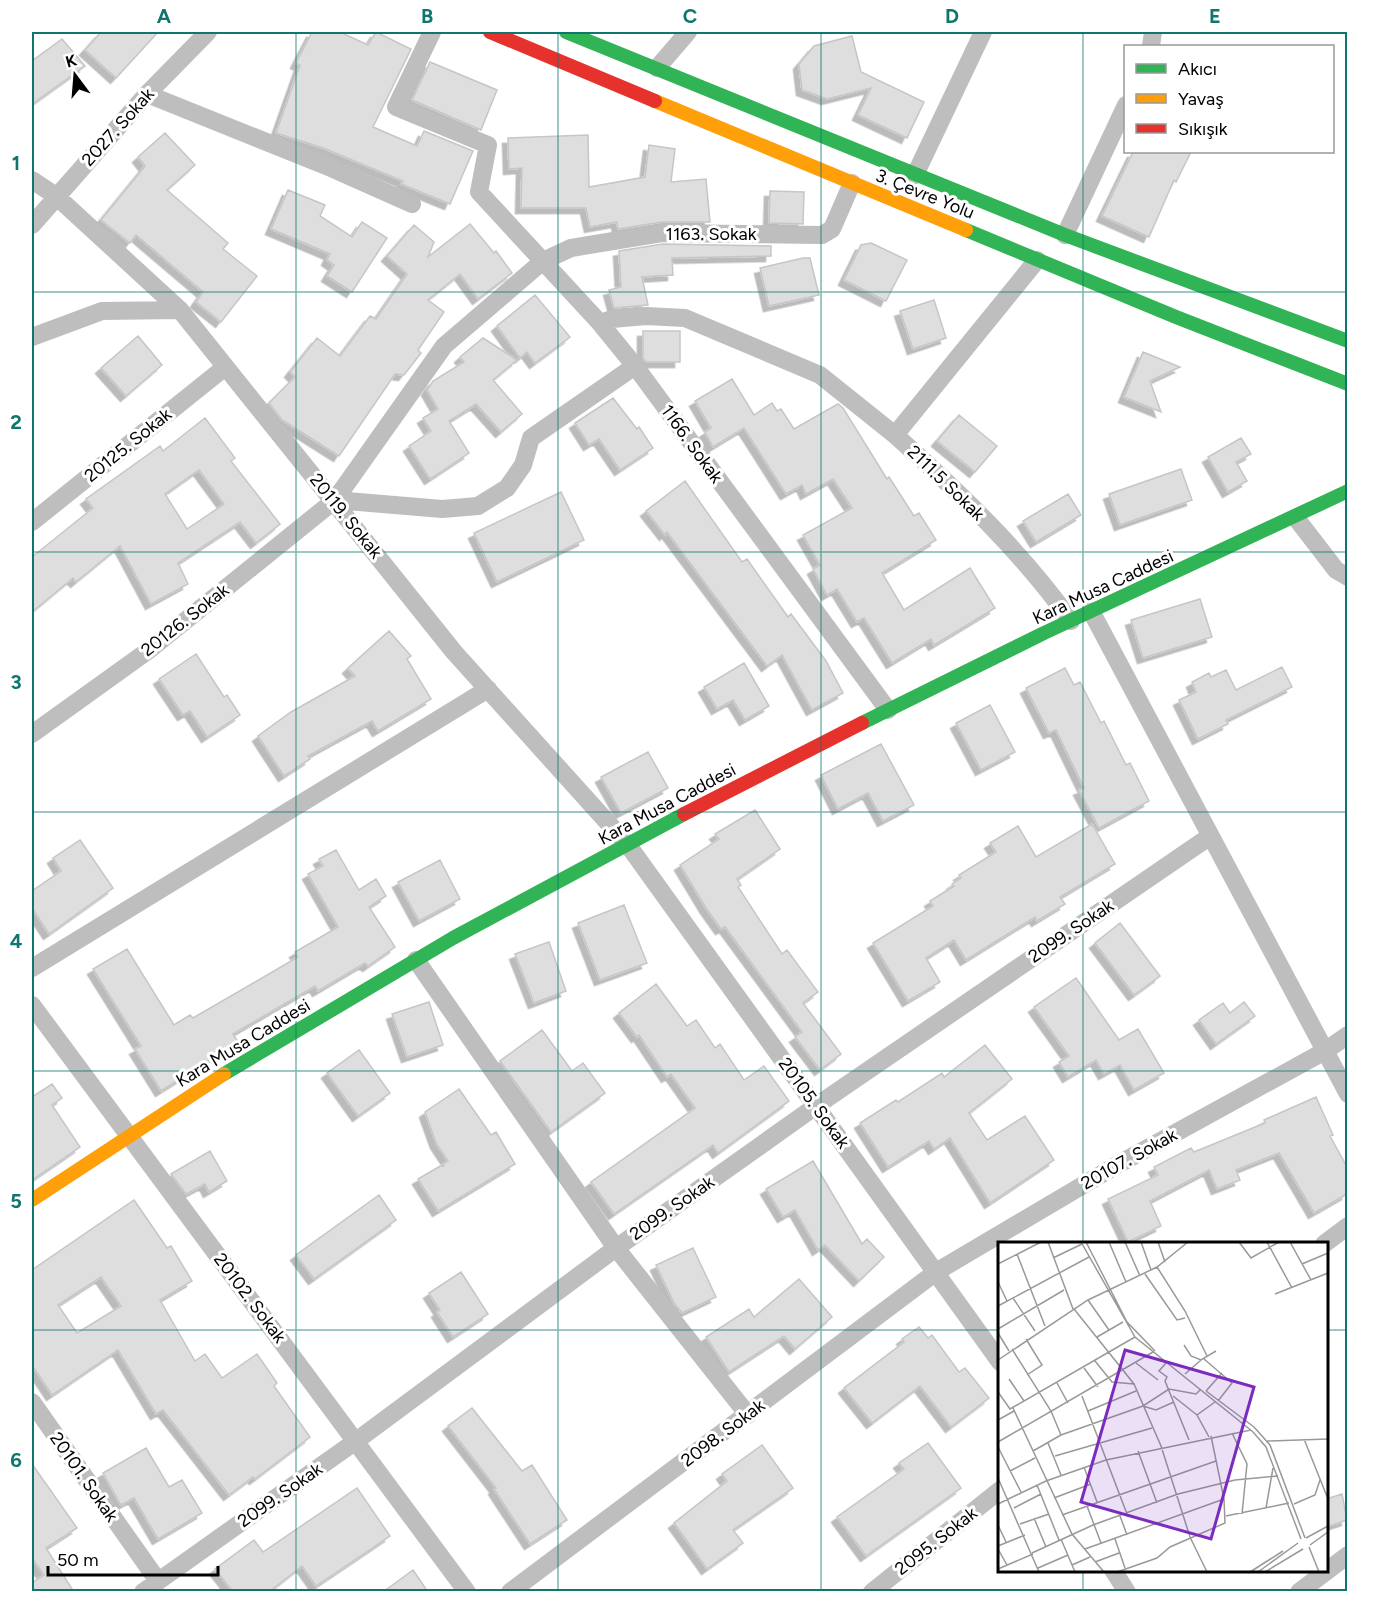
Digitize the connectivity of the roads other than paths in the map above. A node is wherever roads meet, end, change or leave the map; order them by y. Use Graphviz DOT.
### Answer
graph roads {
  1 [pos="208,32"];
  2 [pos="432,32"];
  3 [pos="490,32"];
  4 [pos="566,32"];
  5 [pos="688,32"];
  6 [pos="983,32"];
  7 [pos="657,68"];
  8 [pos="147,94"];
  9 [pos="1124,107"];
  10 [pos="915,175"];
  11 [pos="32,180"];
  12 [pos="852,183"];
  13 [pos="56,196"];
  14 [pos="412,204"];
  15 [pos="32,225"];
  16 [pos="1065,235"];
  17 [pos="1037,260"];
  18 [pos="543,261"];
  19 [pos="180,310"];
  20 [pos="600,323"];
  21 [pos="32,337"];
  22 [pos="1347,341"];
  23 [pos="635,366"];
  24 [pos="224,368"];
  25 [pos="1347,384"];
  26 [pos="895,435"];
  27 [pos="1347,491"];
  28 [pos="335,501"];
  29 [pos="1296,518"];
  30 [pos="32,522"];
  31 [pos="1347,577"];
  32 [pos="1091,611"];
  33 [pos="1071,621"];
  34 [pos="488,689"];
  35 [pos="888,710"];
  36 [pos="32,734"];
  37 [pos="1209,837"];
  38 [pos="628,845"];
  39 [pos="416,960"];
  40 [pos="32,968"];
  41 [pos="32,1005"];
  42 [pos="1347,1035"];
  43 [pos="1324,1051"];
  44 [pos="1347,1094"];
  45 [pos="816,1106"];
  46 [pos="127,1134"];
  47 [pos="32,1200"];
  48 [pos="1347,1226"];
  49 [pos="1327,1242"];
  50 [pos="616,1248"];
  51 [pos="936,1272"];
  52 [pos="998,1361"];
  53 [pos="32,1402"];
  54 [pos="748,1415"];
  55 [pos="37,1423"];
  56 [pos="356,1441"];
  57 [pos="998,1491"];
  58 [pos="1347,1556"];
  59 [pos="1328,1570"];
  60 [pos="1114,1572"];
  61 [pos="1326,1572"];
  62 [pos="150,1586"];
  63 [pos="467,1592"];
  64 [pos="510,1592"];
  65 [pos="872,1592"];
  66 [pos="1127,1592"];
  67 [pos="1299,1592"];
  1 -- 8 [label="street, 2027. Sokak"];
  2 -- 18 [label="street, 1166. Sokak"];
  3 -- 12 [label="main road, 3. Çevre Yolu"];
  4 -- 7 [label="main road, 3. Çevre Yolu"];
  5 -- 7 [label="street"];
  6 -- 10 [label="street"];
  7 -- 10 [label="main road, 3. Çevre Yolu"];
  8 -- 13 [label="street, 2027. Sokak"];
  8 -- 14 [label="street"];
  9 -- 16 [label="street"];
  10 -- 16 [label="main road, 3. Çevre Yolu"];
  11 -- 13 [label="street, 20119. Sokak"];
  12 -- 17 [label="main road, 3. Çevre Yolu"];
  12 -- 18 [label="street, 1163. Sokak"];
  13 -- 15 [label="street, 2027. Sokak"];
  13 -- 19 [label="street, 20119. Sokak"];
  16 -- 22 [label="main road, 3. Çevre Yolu"];
  17 -- 25 [label="main road, 3. Çevre Yolu"];
  17 -- 26 [label="street, 2111.5 Sokak"];
  18 -- 20 [label="street, 1166. Sokak"];
  18 -- 28 [label="street, 1163. Sokak"];
  19 -- 21 [label="street"];
  19 -- 24 [label="street, 20119. Sokak"];
  20 -- 23 [label="street, 1166. Sokak"];
  20 -- 26 [label="street"];
  23 -- 28 [label="street"];
  23 -- 35 [label="street, 1166. Sokak"];
  24 -- 28 [label="street, 20119. Sokak"];
  24 -- 30 [label="street, 20125. Sokak"];
  26 -- 33 [label="street, 2111.5 Sokak"];
  27 -- 29 [label="main road, Kara Musa Caddesi"];
  28 -- 34 [label="street, 20119. Sokak"];
  28 -- 36 [label="street, 20126. Sokak"];
  29 -- 31 [label="street"];
  29 -- 32 [label="main road, Kara Musa Caddesi"];
  32 -- 33 [label="main road, Kara Musa Caddesi"];
  32 -- 37 [label="street"];
  33 -- 35 [label="main road, Kara Musa Caddesi"];
  34 -- 38 [label="street, 20119. Sokak"];
  34 -- 40 [label="street"];
  35 -- 38 [label="main road, Kara Musa Caddesi"];
  37 -- 43 [label="street"];
  37 -- 45 [label="street, 2099. Sokak"];
  38 -- 39 [label="main road, Kara Musa Caddesi"];
  38 -- 45 [label="street, 20105. Sokak"];
  39 -- 46 [label="main road, Kara Musa Caddesi"];
  39 -- 50 [label="street"];
  41 -- 46 [label="street, 20102. Sokak"];
  42 -- 43 [label="street, 20107. Sokak"];
  43 -- 44 [label="street"];
  43 -- 51 [label="street, 20107. Sokak"];
  45 -- 50 [label="street, 2099. Sokak"];
  45 -- 51 [label="street, 20105. Sokak"];
  46 -- 47 [label="main road, Kara Musa Caddesi"];
  46 -- 56 [label="street, 20102. Sokak"];
  48 -- 49 [label="street"];
  50 -- 54 [label="street"];
  50 -- 56 [label="street, 2099. Sokak"];
  51 -- 52 [label="street, 20105. Sokak"];
  51 -- 54 [label="street, 2098. Sokak"];
  53 -- 55 [label="street, 20101. Sokak"];
  54 -- 64 [label="street, 2098. Sokak"];
  55 -- 62 [label="street, 20101. Sokak"];
  56 -- 62 [label="street, 2099. Sokak"];
  56 -- 63 [label="street, 20102. Sokak"];
  57 -- 65 [label="street, 2095. Sokak"];
  58 -- 59 [label="street"];
  60 -- 66 [label="street"];
  61 -- 67 [label="street"];
}
